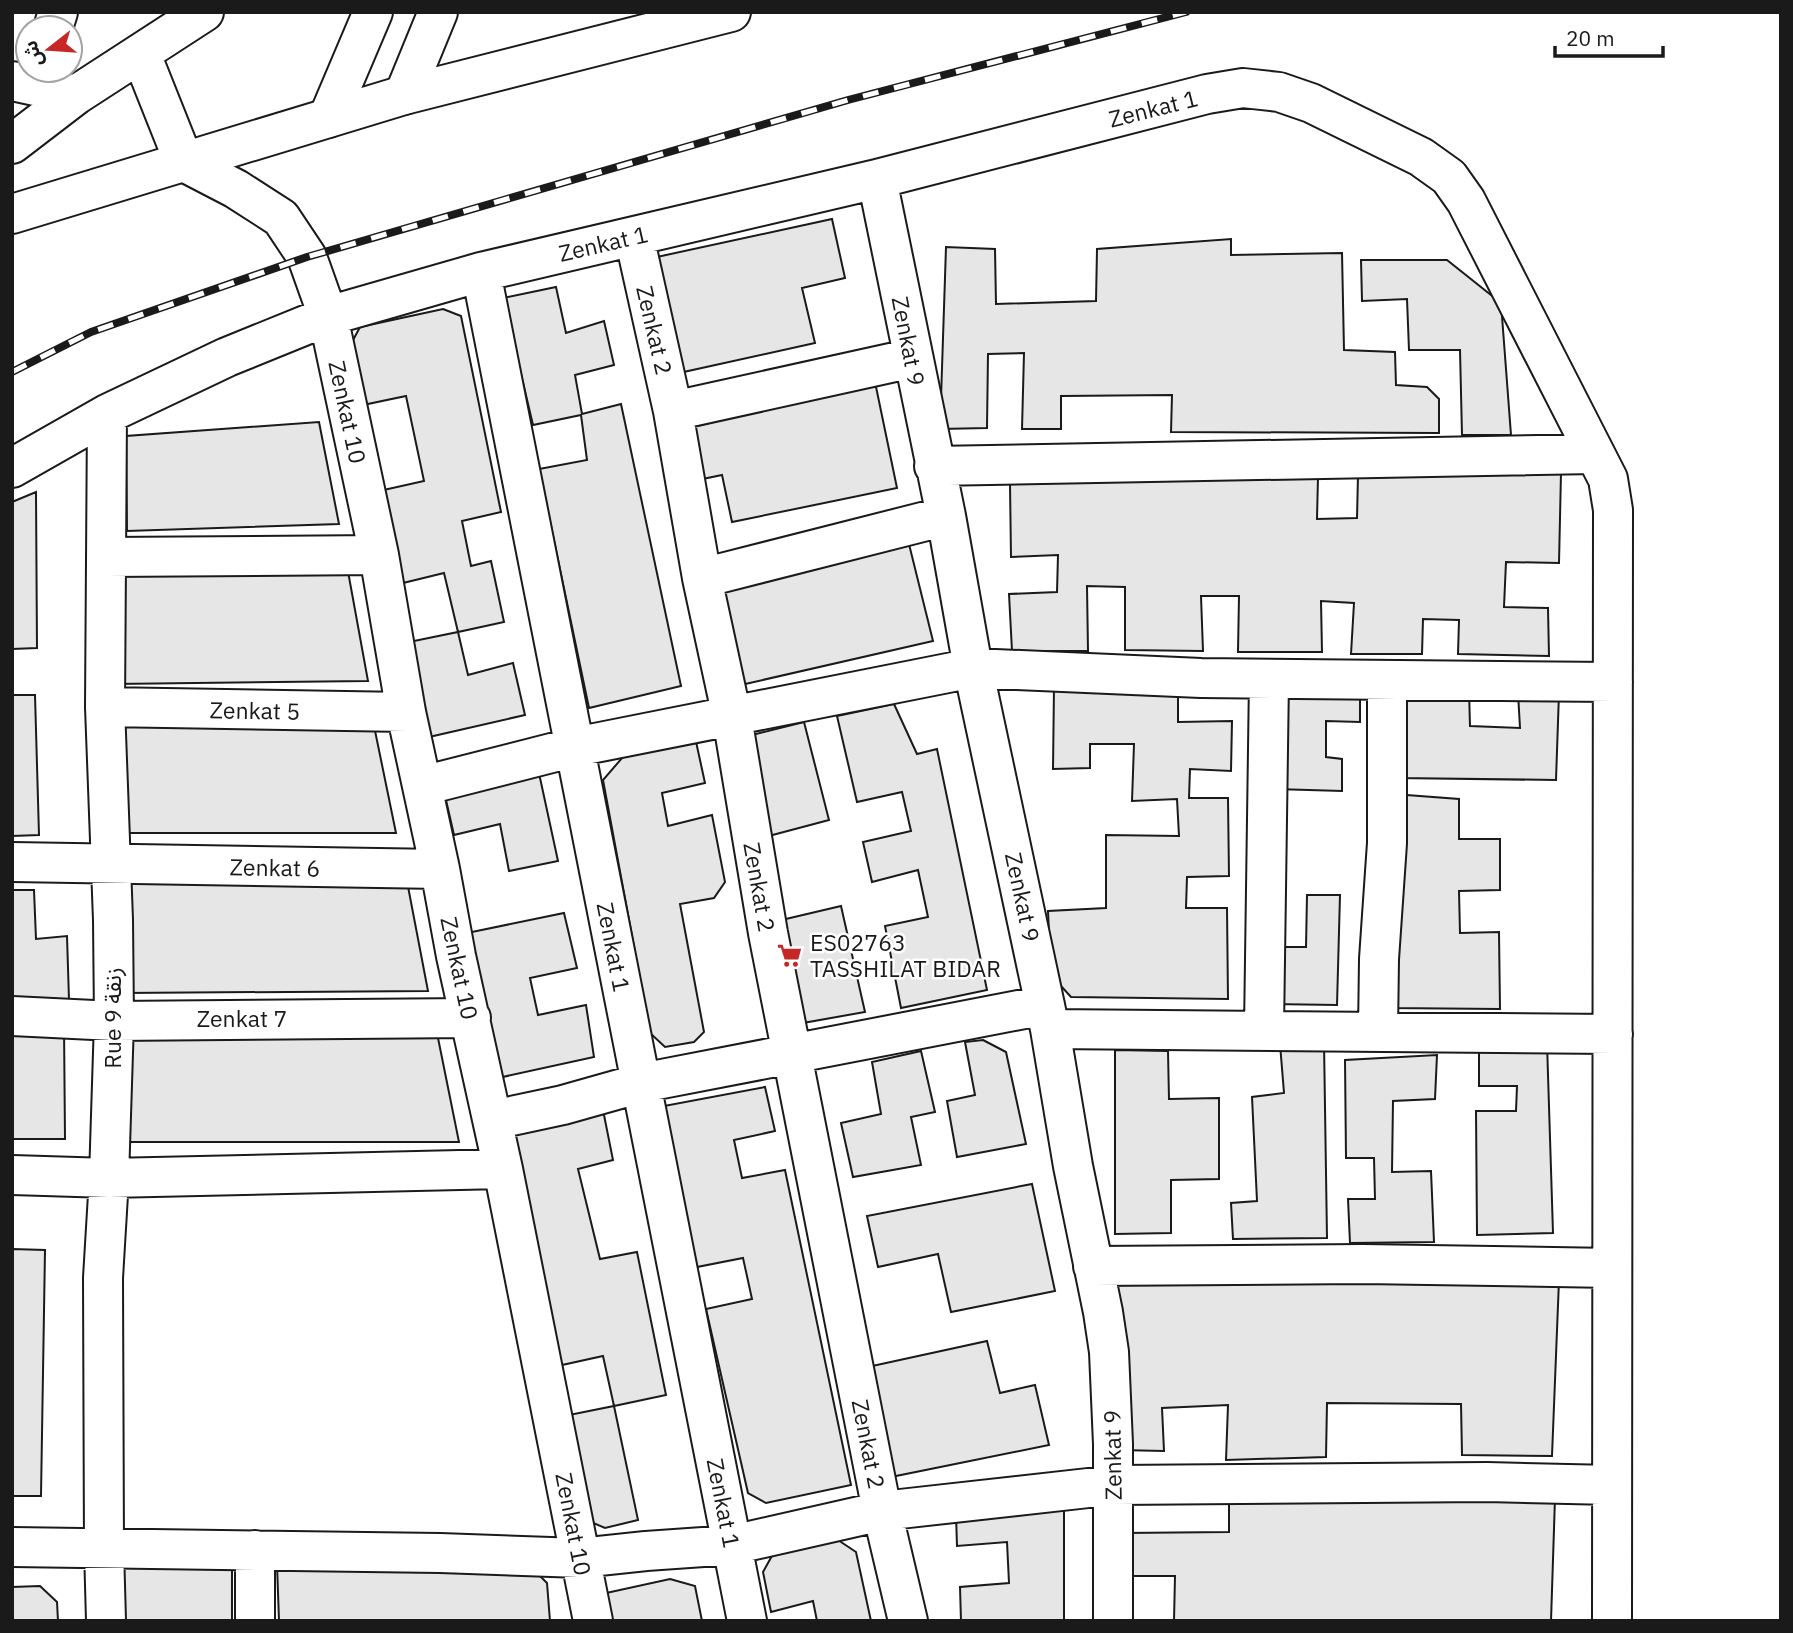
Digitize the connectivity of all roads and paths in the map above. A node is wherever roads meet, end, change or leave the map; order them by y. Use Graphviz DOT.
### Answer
graph roads {
  1 [pos="204,12"];
  2 [pos="373,12"];
  3 [pos="438,12"];
  4 [pos="731,12"];
  5 [pos="141,54"];
  6 [pos="44,84"];
  7 [pos="76,94"];
  8 [pos="404,95"];
  9 [pos="328,118"];
  10 [pos="12,144"];
  11 [pos="184,162"];
  12 [pos="877,179"];
  13 [pos="12,214"];
  14 [pos="634,236"];
  15 [pos="481,272"];
  16 [pos="328,316"];
  17 [pos="912,358"];
  18 [pos="673,411"];
  19 [pos="107,414"];
  20 [pos="1595,454"];
  21 [pos="934,466"];
  22 [pos="12,468"];
  23 [pos="946,516"];
  24 [pos="379,555"];
  25 [pos="106,557"];
  26 [pos="702,578"];
  27 [pos="973,668"];
  28 [pos="1269,679"];
  29 [pos="1387,680"];
  30 [pos="1613,682"];
  31 [pos="105,707"];
  32 [pos="406,712"];
  33 [pos="732,717"];
  34 [pos="575,747"];
  35 [pos="422,786"];
  36 [pos="12,862"];
  37 [pos="110,863"];
  38 [pos="440,869"];
  39 [pos="12,1016"];
  40 [pos="1048,1017"];
  41 [pos="471,1018"];
  42 [pos="114,1021"];
  43 [pos="1265,1030"];
  44 [pos="1378,1032"];
  45 [pos="1613,1034"];
  46 [pos="792,1054"];
  47 [pos="641,1083"];
  48 [pos="493,1120"];
  49 [pos="503,1169"];
  50 [pos="12,1175"];
  51 [pos="109,1178"];
  52 [pos="1093,1266"];
  53 [pos="1612,1268"];
  54 [pos="1115,1485"];
  55 [pos="1612,1485"];
  56 [pos="882,1511"];
  57 [pos="732,1545"];
  58 [pos="12,1547"];
  59 [pos="104,1549"];
  60 [pos="255,1550"];
  61 [pos="580,1558"];
  62 [pos="106,1621"];
  63 [pos="256,1621"];
  64 [pos="593,1621"];
  65 [pos="747,1621"];
  66 [pos="908,1621"];
  67 [pos="1113,1621"];
  68 [pos="1612,1621"];
  1 -- 5 [label="street"];
  2 -- 9 [label="street"];
  3 -- 8 [label="street"];
  4 -- 8 [label="street"];
  5 -- 7 [label="street"];
  5 -- 11 [label="street"];
  6 -- 7 [label="street"];
  7 -- 10 [label="street"];
  8 -- 9 [label="street"];
  9 -- 11 [label="street"];
  11 -- 13 [label="street"];
  11 -- 16 [label="street, Zenkat 10"];
  12 -- 14 [label="street, Zenkat 1"];
  12 -- 17 [label="street, Zenkat 9"];
  12 -- 20 [label="street, Zenkat 1"];
  14 -- 15 [label="street, Zenkat 1"];
  14 -- 18 [label="street, Zenkat 2"];
  15 -- 16 [label="street, Zenkat 1"];
  15 -- 34 [label="street, Zenkat 1"];
  16 -- 19 [label="street, Zenkat 1"];
  16 -- 24 [label="street, Zenkat 10"];
  17 -- 18 [label="street"];
  17 -- 21 [label="street, Zenkat 9"];
  18 -- 26 [label="street, Zenkat 2"];
  19 -- 22 [label="street, Zenkat 1"];
  19 -- 25 [label="street, Rue 9 زنقة"];
  20 -- 21 [label="street"];
  20 -- 30 [label="street, Zenkat 1"];
  21 -- 23 [label="street, Zenkat 9"];
  23 -- 26 [label="street"];
  23 -- 27 [label="street, Zenkat 9"];
  24 -- 25 [label="street"];
  24 -- 32 [label="street, Zenkat 10"];
  25 -- 31 [label="street, Rue 9 زنقة"];
  26 -- 33 [label="street, Zenkat 2"];
  27 -- 28 [label="street"];
  27 -- 33 [label="street"];
  27 -- 40 [label="street, Zenkat 9"];
  28 -- 29 [label="street"];
  28 -- 43 [label="street"];
  29 -- 30 [label="street"];
  29 -- 44 [label="street"];
  30 -- 45 [label="street, Zenkat 1"];
  31 -- 32 [label="street, Zenkat 5"];
  31 -- 37 [label="street, Rue 9 زنقة"];
  32 -- 35 [label="street, Zenkat 10"];
  33 -- 34 [label="street"];
  33 -- 46 [label="street, Zenkat 2"];
  34 -- 35 [label="street"];
  34 -- 47 [label="street, Zenkat 1"];
  35 -- 38 [label="street, Zenkat 10"];
  36 -- 37 [label="street, Zenkat 6"];
  37 -- 38 [label="street, Zenkat 6"];
  37 -- 42 [label="street, Rue 9 زنقة"];
  38 -- 41 [label="street, Zenkat 10"];
  39 -- 42 [label="street, Zenkat 7"];
  40 -- 43 [label="street"];
  40 -- 46 [label="street"];
  40 -- 52 [label="street, Zenkat 9"];
  41 -- 42 [label="street, Zenkat 7"];
  41 -- 48 [label="street, Zenkat 10"];
  42 -- 51 [label="street, Rue 9 زنقة"];
  43 -- 44 [label="street"];
  44 -- 45 [label="street"];
  45 -- 53 [label="street, Zenkat 1"];
  46 -- 47 [label="street"];
  46 -- 56 [label="street, Zenkat 2"];
  47 -- 48 [label="street"];
  47 -- 57 [label="street, Zenkat 1"];
  48 -- 49 [label="street, Zenkat 10"];
  49 -- 51 [label="street"];
  49 -- 61 [label="street, Zenkat 10"];
  50 -- 51 [label="street"];
  51 -- 59 [label="street, Rue 9 زنقة"];
  52 -- 53 [label="street"];
  52 -- 54 [label="street, Zenkat 9"];
  53 -- 55 [label="street, Zenkat 1"];
  54 -- 55 [label="street"];
  54 -- 56 [label="street"];
  54 -- 67 [label="street, Zenkat 9"];
  55 -- 68 [label="street, Zenkat 1"];
  56 -- 57 [label="street"];
  56 -- 66 [label="street, Zenkat 2"];
  57 -- 61 [label="street"];
  57 -- 65 [label="street, Zenkat 1"];
  58 -- 59 [label="street"];
  59 -- 60 [label="street"];
  59 -- 62 [label="street, Rue 9 زنقة"];
  60 -- 61 [label="street"];
  60 -- 63 [label="street"];
  61 -- 64 [label="street, Zenkat 10"];
}
